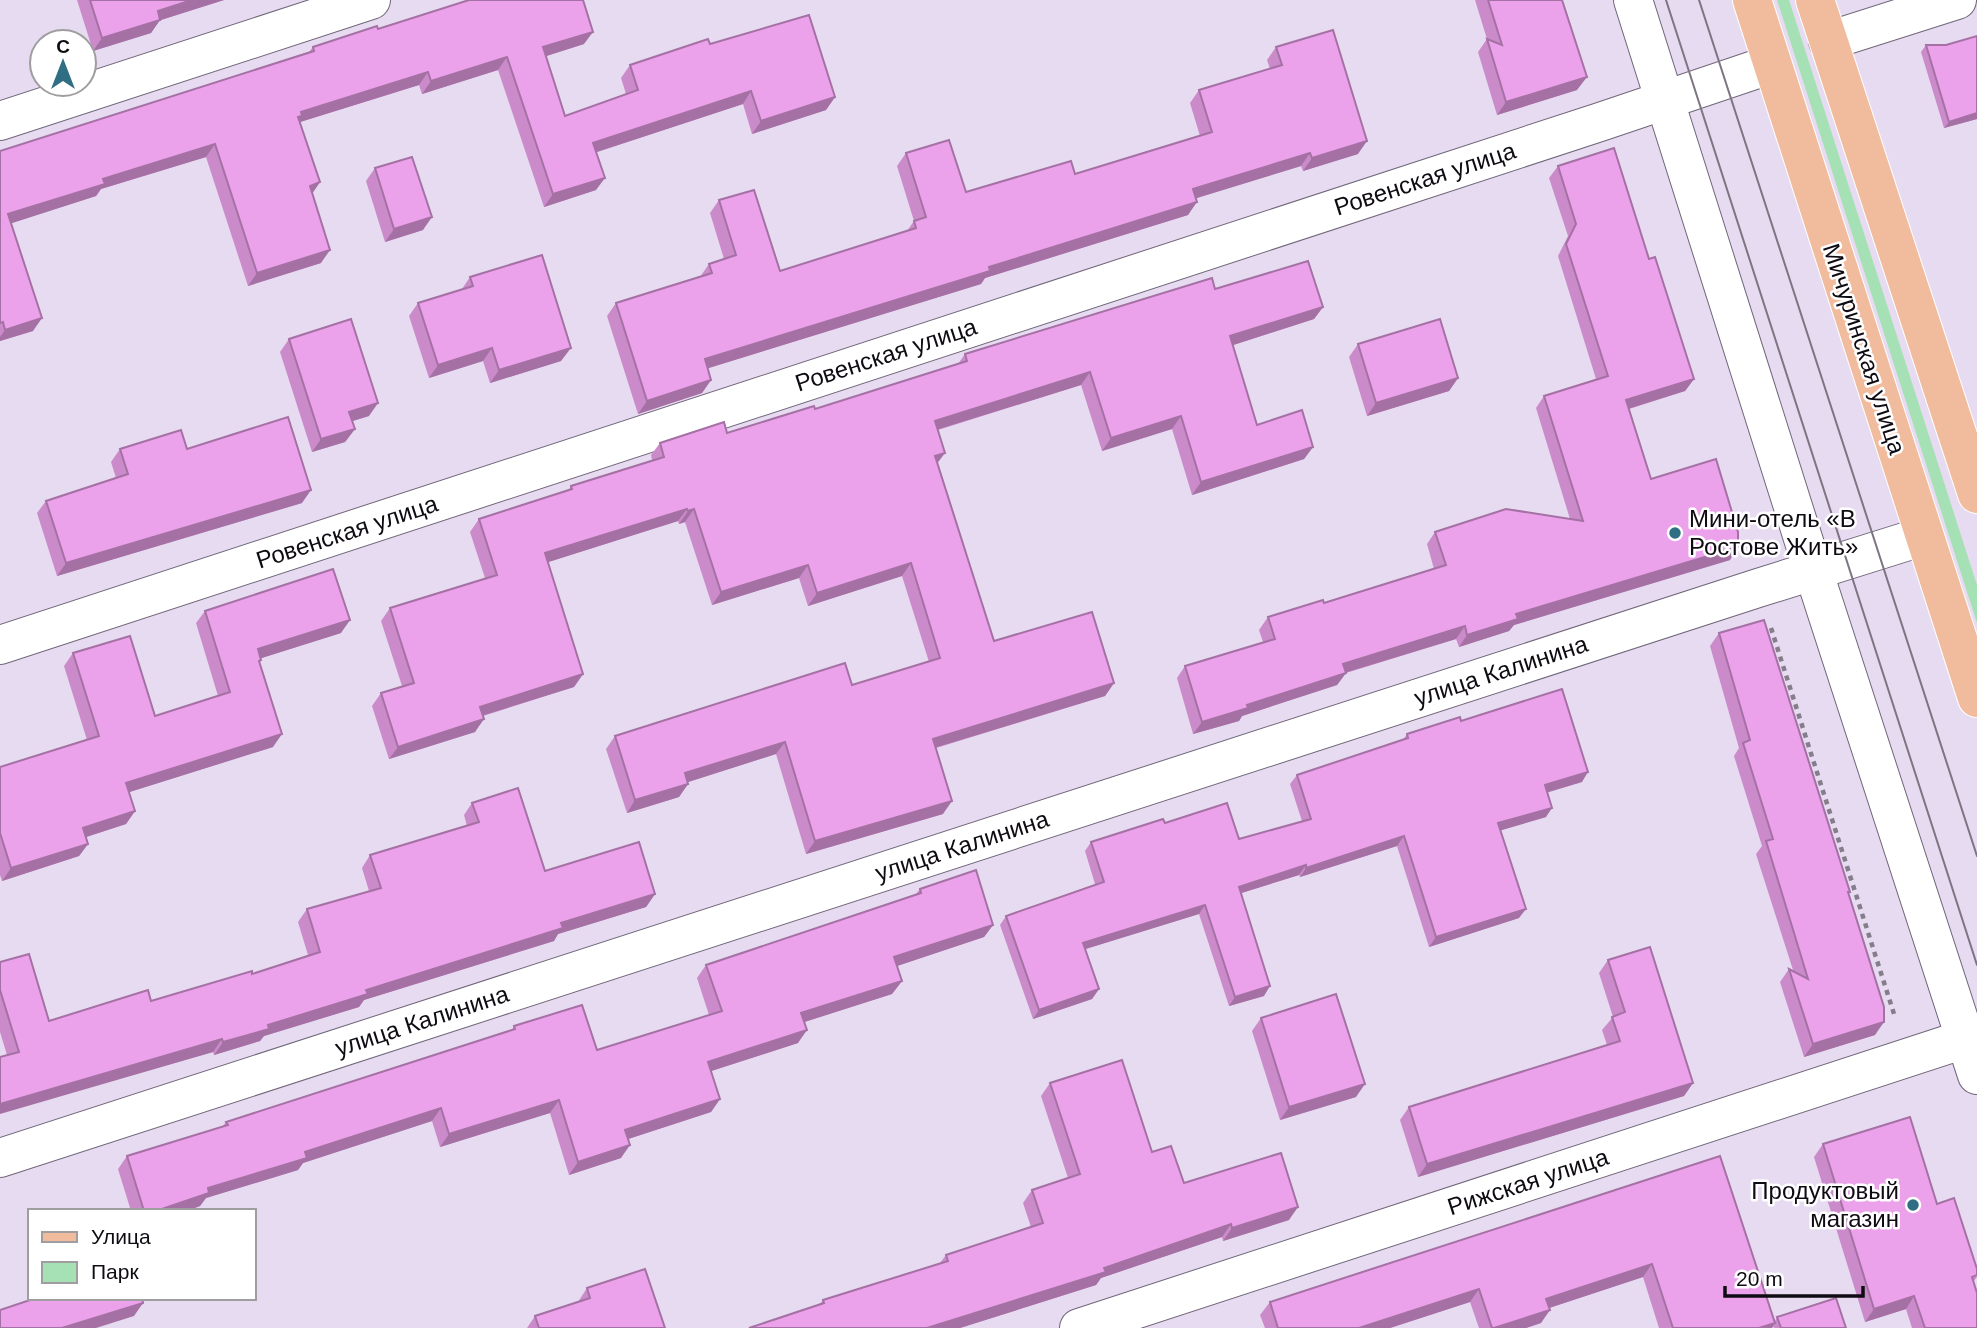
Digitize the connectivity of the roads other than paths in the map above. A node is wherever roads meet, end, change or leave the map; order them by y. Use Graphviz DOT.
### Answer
graph roads {
  1 [pos="371,0"];
  2 [pos="1633,0"];
  3 [pos="1752,0"];
  4 [pos="1815,0"];
  5 [pos="1957,0"];
  6 [pos="1828,41"];
  7 [pos="1772,64"];
  8 [pos="1666,99"];
  9 [pos="0,121"];
  10 [pos="1977,494"];
  11 [pos="1924,536"];
  12 [pos="1813,570"];
  13 [pos="0,645"];
  14 [pos="1977,698"];
  15 [pos="1973,1050"];
  16 [pos="0,1158"];
  17 [pos="1079,1328"];
  1 -- 9 [label="street"];
  2 -- 8 [label="street"];
  3 -- 7 [label="main road, Мичуринская улица"];
  4 -- 6 [label="main road"];
  5 -- 6 [label="street"];
  6 -- 10 [label="main road"];
  7 -- 8 [label="street, Ровенская улица"];
  7 -- 11 [label="main road, Мичуринская улица"];
  8 -- 12 [label="street"];
  8 -- 13 [label="street, Ровенская улица"];
  11 -- 12 [label="street, улица Калинина"];
  11 -- 14 [label="main road, Мичуринская улица"];
  12 -- 15 [label="street"];
  12 -- 16 [label="street, улица Калинина"];
  15 -- 17 [label="street, Рижская улица"];
}
